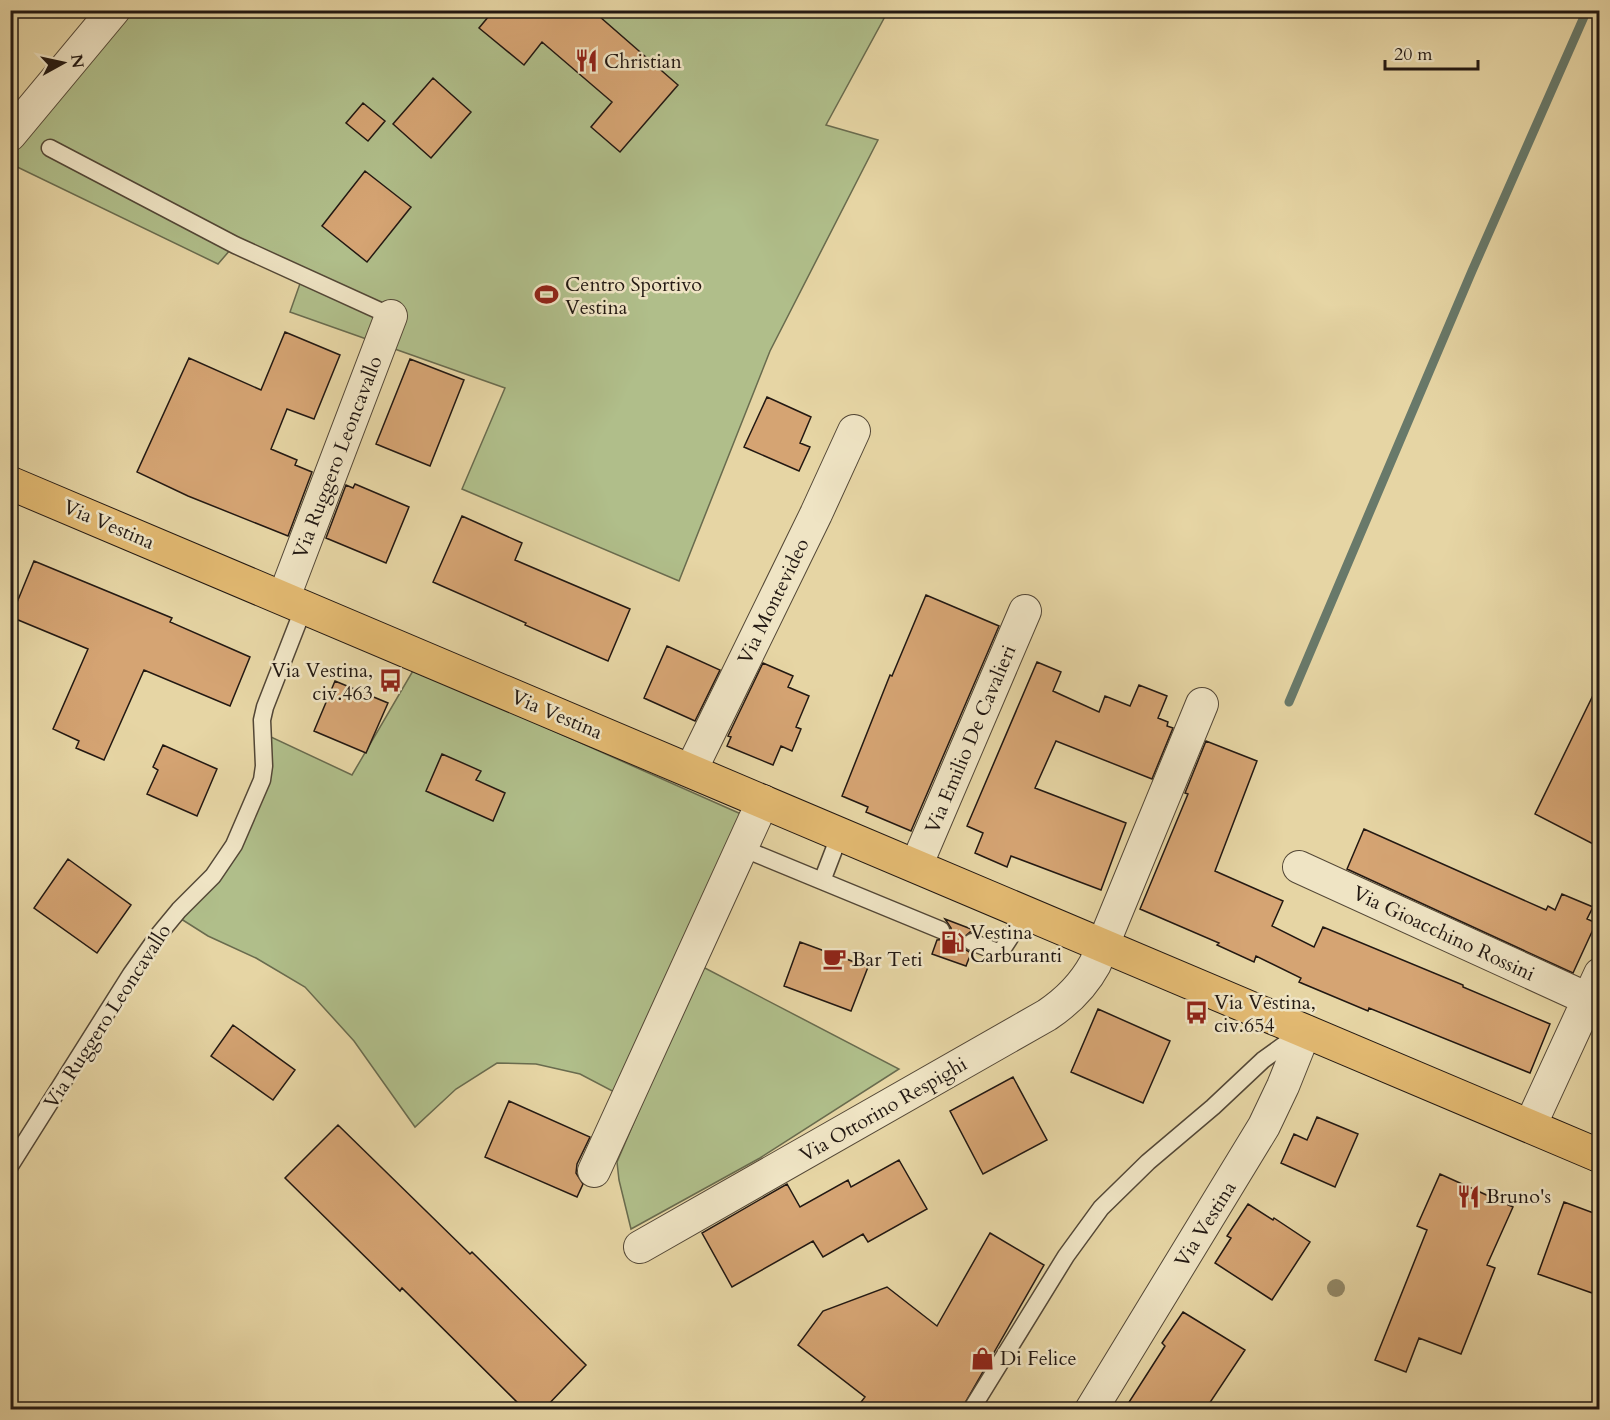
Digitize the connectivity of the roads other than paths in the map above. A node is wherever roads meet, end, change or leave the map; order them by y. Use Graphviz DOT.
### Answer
graph roads {
  1 [pos="114,10"];
  2 [pos="10,135"];
  3 [pos="50,148"];
  4 [pos="391,316"];
  5 [pos="854,431"];
  6 [pos="10,483"];
  7 [pos="294,602"];
  8 [pos="1024,611"];
  9 [pos="1202,704"];
  10 [pos="691,770"];
  11 [pos="763,801"];
  12 [pos="840,834"];
  13 [pos="742,848"];
  14 [pos="916,866"];
  15 [pos="1299,867"];
  16 [pos="822,881"];
  17 [pos="1026,913"];
  18 [pos="941,930"];
  19 [pos="972,942"];
  20 [pos="1102,945"];
  21 [pos="1594,986"];
  22 [pos="1305,1030"];
  23 [pos="1530,1126"];
  24 [pos="1599,1156"];
  25 [pos="10,1166"];
  26 [pos="594,1171"];
  27 [pos="640,1247"];
  28 [pos="971,1410"];
  29 [pos="1091,1410"];
  1 -- 2 [label="street"];
  3 -- 4 [label="lane"];
  4 -- 7 [label="street, Via Ruggero Leoncavallo"];
  5 -- 10 [label="street, Via Montevideo"];
  6 -- 7 [label="main road, Via Vestina"];
  7 -- 10 [label="main road, Via Vestina"];
  7 -- 25 [label="lane, Via Ruggero Leoncavallo"];
  8 -- 14 [label="street, Via Emilio De Cavalieri"];
  9 -- 20 [label="street"];
  10 -- 11 [label="main road, Via Vestina"];
  11 -- 12 [label="main road, Via Vestina"];
  11 -- 13 [label="street"];
  12 -- 14 [label="main road, Via Vestina"];
  12 -- 16 [label="lane"];
  13 -- 16 [label="lane"];
  13 -- 26 [label="street"];
  14 -- 17 [label="main road, Via Vestina"];
  15 -- 21 [label="street, Via Gioacchino Rossini"];
  16 -- 18 [label="lane"];
  17 -- 19 [label="lane"];
  17 -- 20 [label="main road, Via Vestina"];
  20 -- 22 [label="main road, Via Vestina"];
  20 -- 27 [label="street, Via Ottorino Respighi"];
  21 -- 23 [label="street, Via Gioacchino Rossini"];
  22 -- 23 [label="main road, Via Vestina"];
  22 -- 28 [label="lane"];
  22 -- 29 [label="street, Via Vestina"];
  23 -- 24 [label="main road, Via Vestina"];
}
